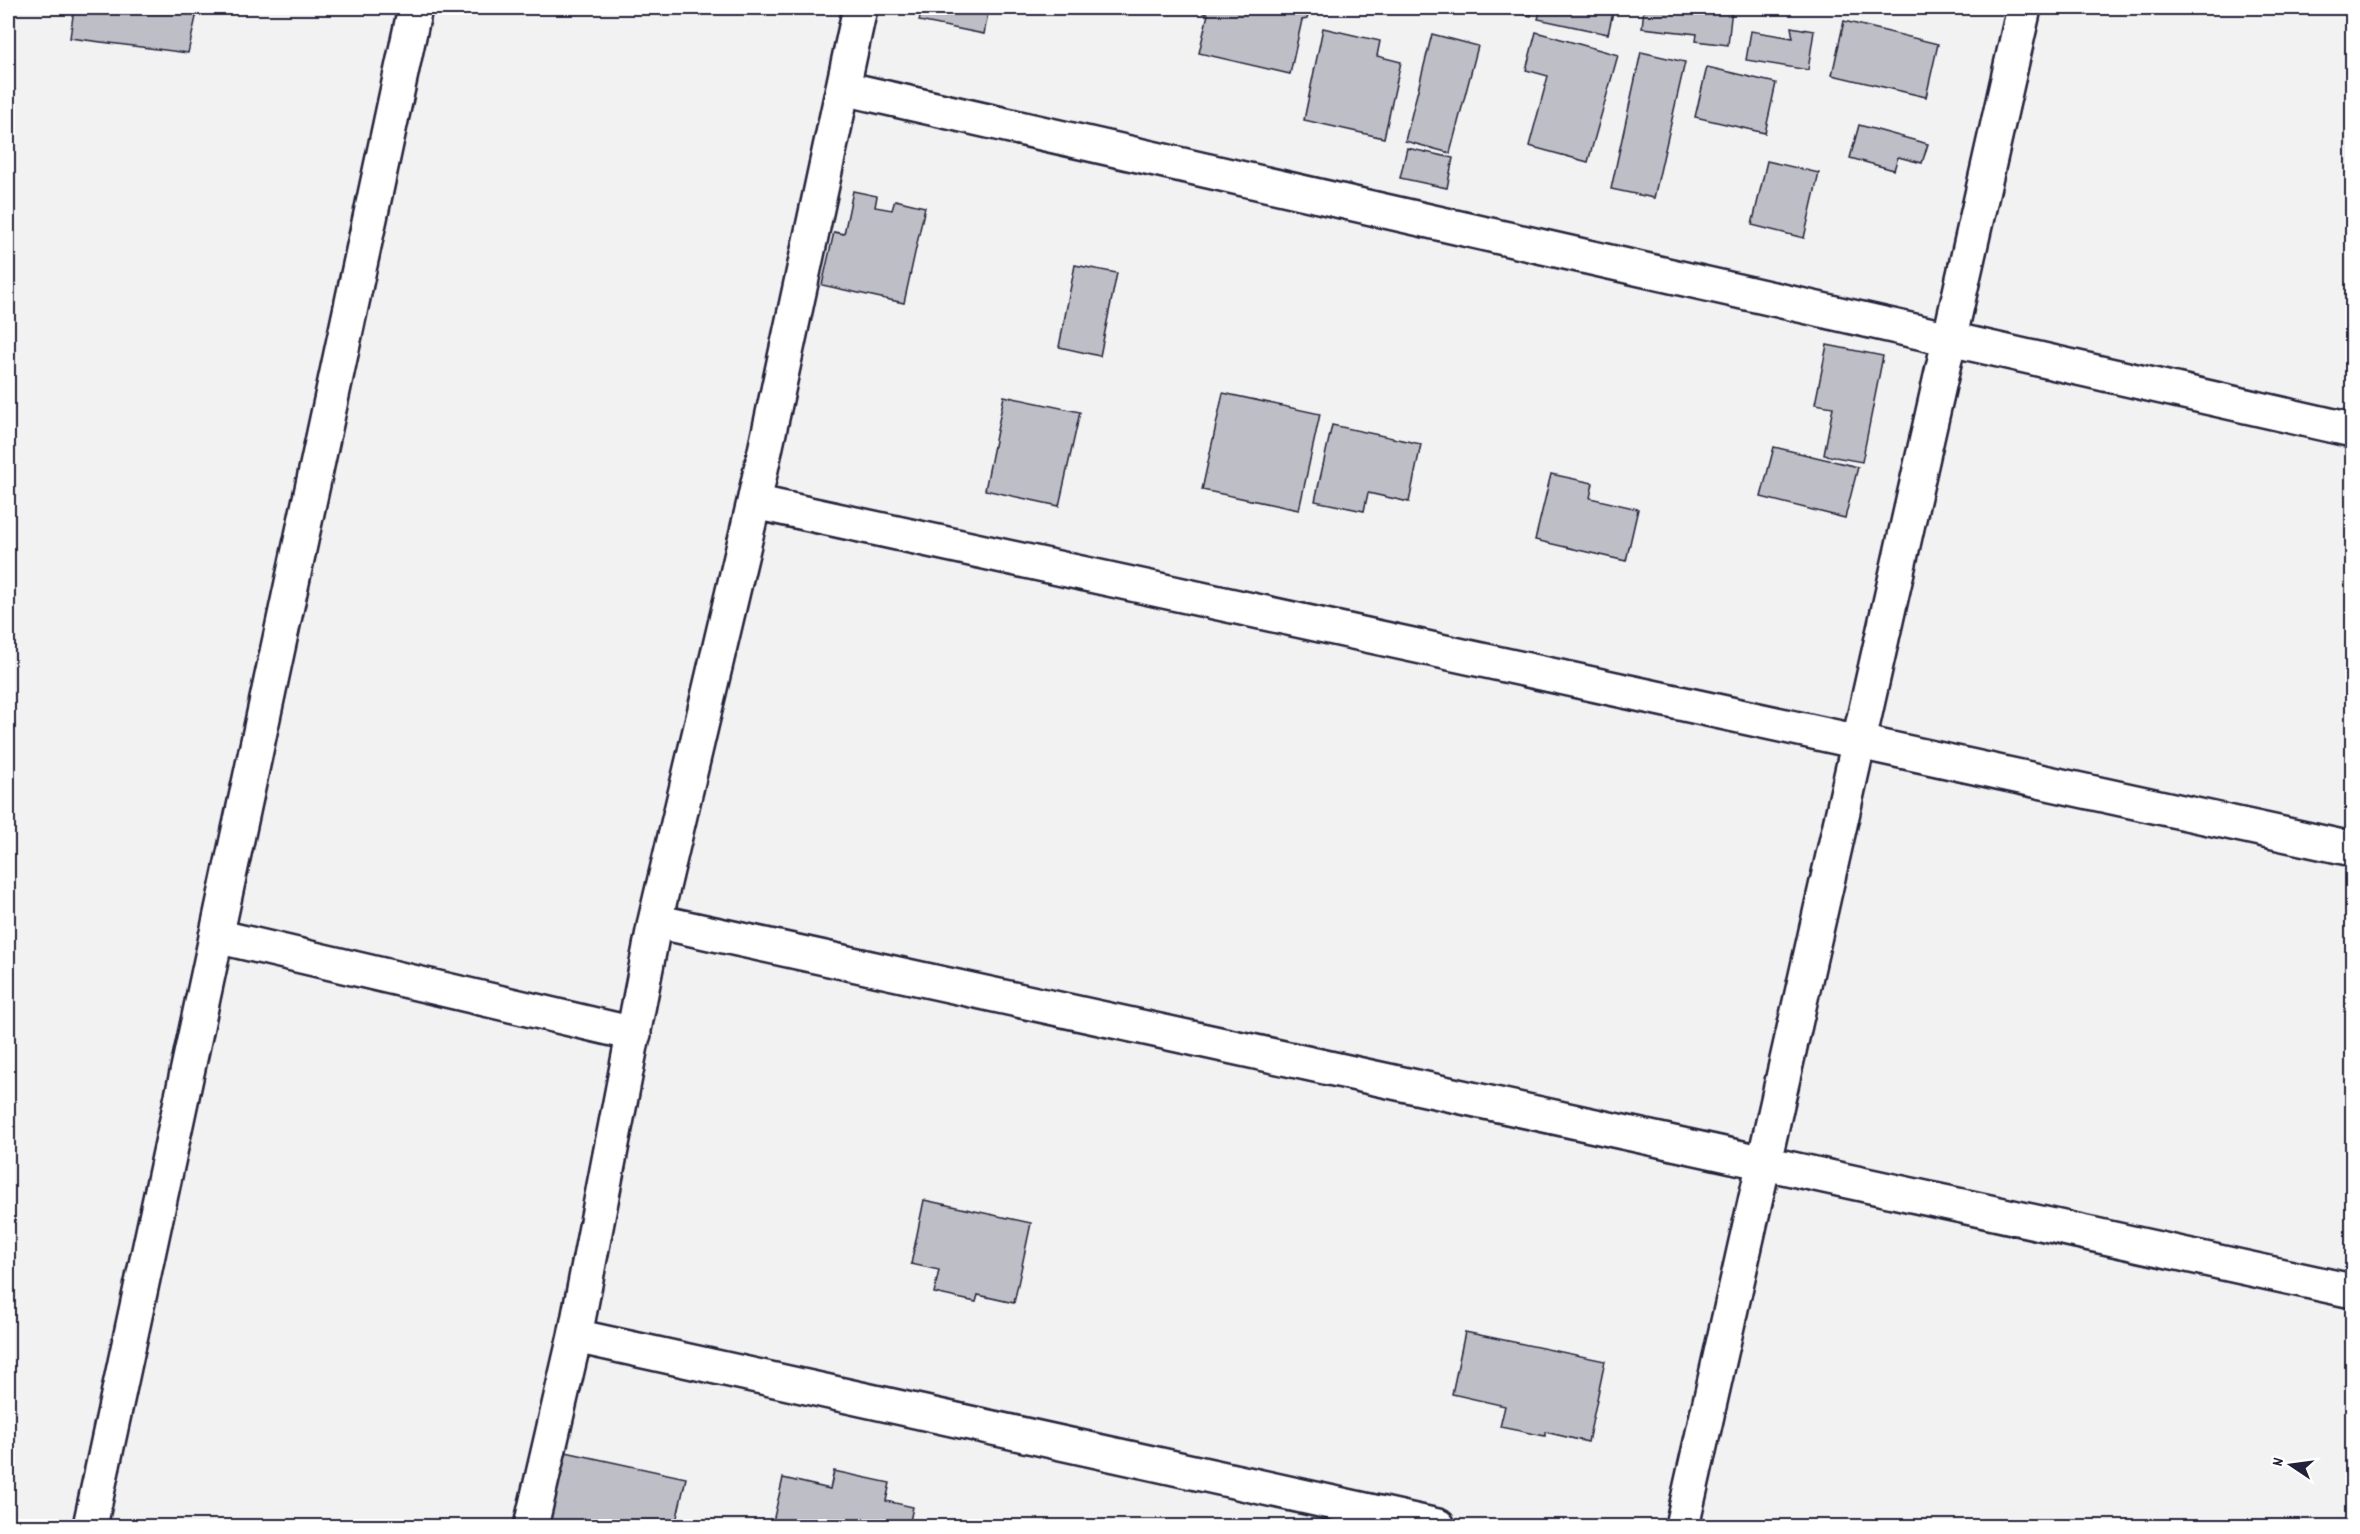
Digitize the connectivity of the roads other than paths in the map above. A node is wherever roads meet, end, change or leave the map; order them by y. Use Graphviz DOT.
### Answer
graph roads {
  1 [pos="415,8"];
  2 [pos="860,8"];
  3 [pos="2024,8"];
  4 [pos="843,88"];
  5 [pos="1949,341"];
  6 [pos="2352,430"];
  7 [pos="754,502"];
  8 [pos="1858,742"];
  9 [pos="2352,849"];
  10 [pos="655,921"];
  11 [pos="216,936"];
  12 [pos="634,1034"];
  13 [pos="1764,1163"];
  14 [pos="2352,1291"];
  15 [pos="575,1336"];
  16 [pos="90,1527"];
  17 [pos="531,1527"];
  18 [pos="1438,1527"];
  19 [pos="1682,1527"];
  1 -- 11 [label="street"];
  2 -- 4 [label="street"];
  3 -- 5 [label="street"];
  4 -- 5 [label="street"];
  4 -- 7 [label="street"];
  5 -- 6 [label="street"];
  5 -- 8 [label="street"];
  7 -- 8 [label="street"];
  7 -- 10 [label="street"];
  8 -- 9 [label="street"];
  8 -- 13 [label="street"];
  10 -- 12 [label="street"];
  10 -- 13 [label="street"];
  11 -- 12 [label="street"];
  11 -- 16 [label="street"];
  12 -- 15 [label="street"];
  13 -- 14 [label="street"];
  13 -- 19 [label="street"];
  15 -- 17 [label="street"];
  15 -- 18 [label="street"];
}
